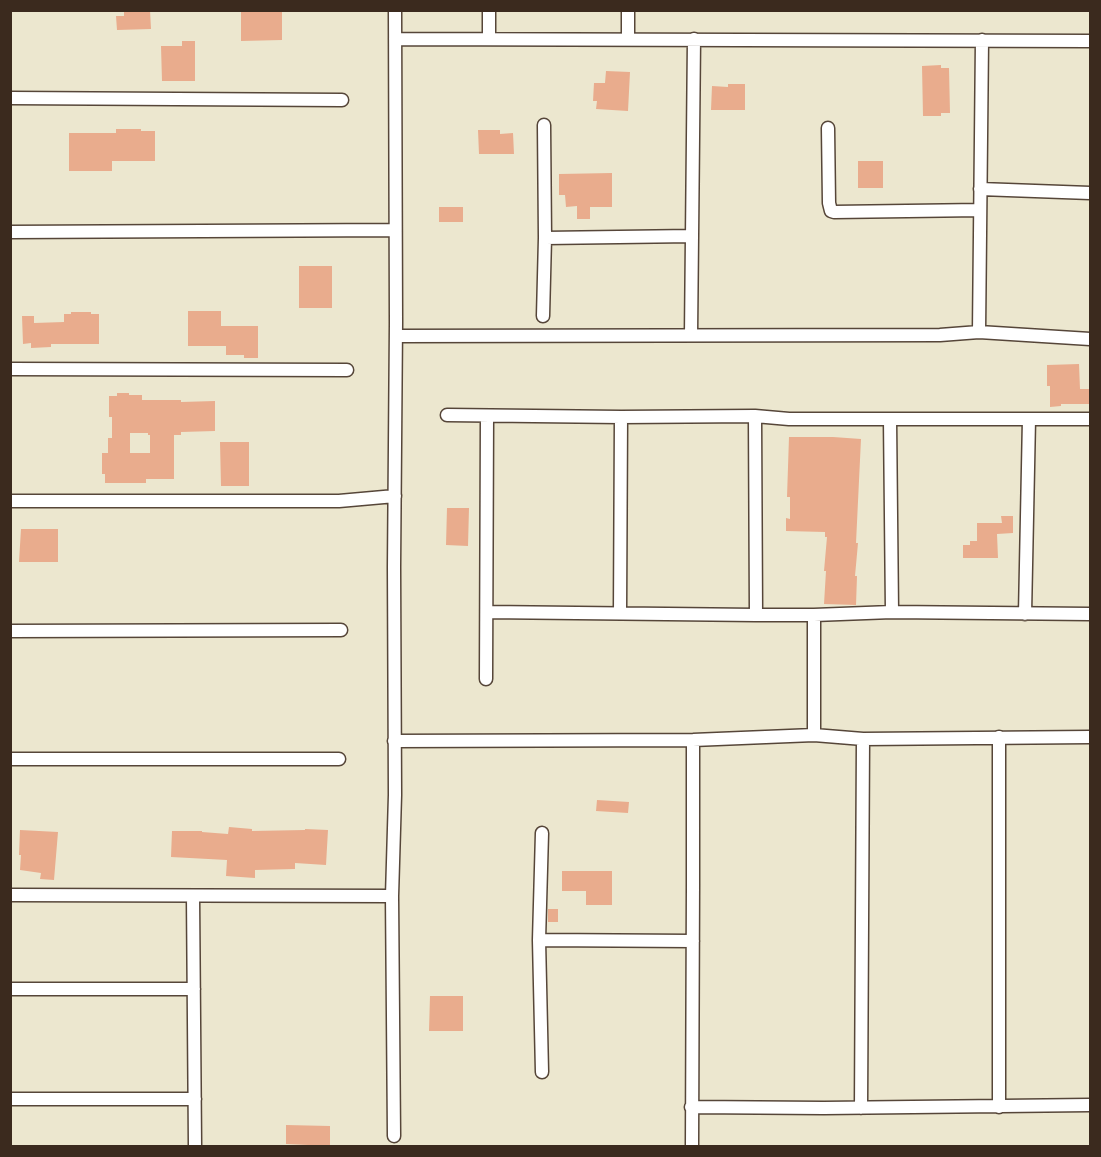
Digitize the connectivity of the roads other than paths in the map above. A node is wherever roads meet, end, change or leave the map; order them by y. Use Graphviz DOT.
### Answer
graph roads {
  1 [pos="394,10"];
  2 [pos="489,10"];
  3 [pos="627,10"];
  4 [pos="395,39"];
  5 [pos="489,39"];
  6 [pos="628,39"];
  7 [pos="694,39"];
  8 [pos="982,40"];
  9 [pos="1090,41"];
  10 [pos="10,98"];
  11 [pos="342,100"];
  12 [pos="544,125"];
  13 [pos="828,128"];
  14 [pos="980,189"];
  15 [pos="1090,193"];
  16 [pos="980,210"];
  17 [pos="395,230"];
  18 [pos="10,232"];
  19 [pos="692,236"];
  20 [pos="545,238"];
  21 [pos="543,316"];
  22 [pos="980,332"];
  23 [pos="691,335"];
  24 [pos="396,336"];
  25 [pos="1090,339"];
  26 [pos="10,369"];
  27 [pos="347,370"];
  28 [pos="447,415"];
  29 [pos="487,416"];
  30 [pos="755,416"];
  31 [pos="621,417"];
  32 [pos="1090,418"];
  33 [pos="890,419"];
  34 [pos="1029,419"];
  35 [pos="395,496"];
  36 [pos="10,501"];
  37 [pos="487,612"];
  38 [pos="892,612"];
  39 [pos="620,613"];
  40 [pos="1025,614"];
  41 [pos="1090,614"];
  42 [pos="756,615"];
  43 [pos="814,615"];
  44 [pos="341,630"];
  45 [pos="10,631"];
  46 [pos="486,679"];
  47 [pos="814,735"];
  48 [pos="999,737"];
  49 [pos="1090,737"];
  50 [pos="863,739"];
  51 [pos="693,740"];
  52 [pos="394,741"];
  53 [pos="10,759"];
  54 [pos="339,759"];
  55 [pos="542,833"];
  56 [pos="10,895"];
  57 [pos="194,896"];
  58 [pos="392,896"];
  59 [pos="539,940"];
  60 [pos="693,941"];
  61 [pos="10,989"];
  62 [pos="194,989"];
  63 [pos="542,1072"];
  64 [pos="10,1099"];
  65 [pos="195,1099"];
  66 [pos="1090,1105"];
  67 [pos="691,1107"];
  68 [pos="999,1107"];
  69 [pos="861,1108"];
  70 [pos="394,1136"];
  71 [pos="195,1146"];
  72 [pos="692,1146"];
  1 -- 4 [label="street"];
  2 -- 5 [label="street"];
  3 -- 6 [label="street"];
  4 -- 5 [label="street"];
  4 -- 17 [label="street"];
  5 -- 6 [label="street"];
  6 -- 7 [label="street"];
  7 -- 8 [label="street"];
  7 -- 19 [label="street"];
  8 -- 9 [label="street"];
  8 -- 14 [label="street"];
  10 -- 11 [label="street"];
  12 -- 20 [label="street"];
  13 -- 16 [label="street"];
  14 -- 15 [label="street"];
  14 -- 16 [label="street"];
  16 -- 22 [label="street"];
  17 -- 18 [label="street"];
  17 -- 24 [label="street"];
  19 -- 20 [label="street"];
  19 -- 23 [label="street"];
  20 -- 21 [label="street"];
  22 -- 23 [label="street"];
  22 -- 25 [label="street"];
  23 -- 24 [label="street"];
  24 -- 35 [label="street"];
  26 -- 27 [label="street"];
  28 -- 29 [label="street"];
  29 -- 31 [label="street"];
  29 -- 37 [label="street"];
  30 -- 31 [label="street"];
  30 -- 33 [label="street"];
  30 -- 42 [label="street"];
  31 -- 39 [label="street"];
  32 -- 34 [label="street"];
  33 -- 34 [label="street"];
  33 -- 38 [label="street"];
  34 -- 40 [label="street"];
  35 -- 36 [label="street"];
  35 -- 52 [label="street"];
  37 -- 39 [label="street"];
  37 -- 46 [label="street"];
  38 -- 40 [label="street"];
  38 -- 43 [label="street"];
  39 -- 42 [label="street"];
  40 -- 41 [label="street"];
  42 -- 43 [label="street"];
  43 -- 47 [label="street"];
  44 -- 45 [label="street"];
  47 -- 50 [label="street"];
  47 -- 51 [label="street"];
  48 -- 49 [label="street"];
  48 -- 50 [label="street"];
  48 -- 68 [label="street"];
  50 -- 69 [label="street"];
  51 -- 52 [label="street"];
  51 -- 60 [label="street"];
  52 -- 58 [label="street"];
  53 -- 54 [label="street"];
  55 -- 59 [label="street"];
  56 -- 57 [label="street"];
  57 -- 58 [label="street"];
  57 -- 62 [label="street"];
  58 -- 70 [label="street"];
  59 -- 60 [label="street"];
  59 -- 63 [label="street"];
  60 -- 67 [label="street"];
  61 -- 62 [label="street"];
  62 -- 65 [label="street"];
  64 -- 65 [label="street"];
  65 -- 71 [label="street"];
  66 -- 68 [label="street"];
  67 -- 69 [label="street"];
  67 -- 72 [label="street"];
  68 -- 69 [label="street"];
}
